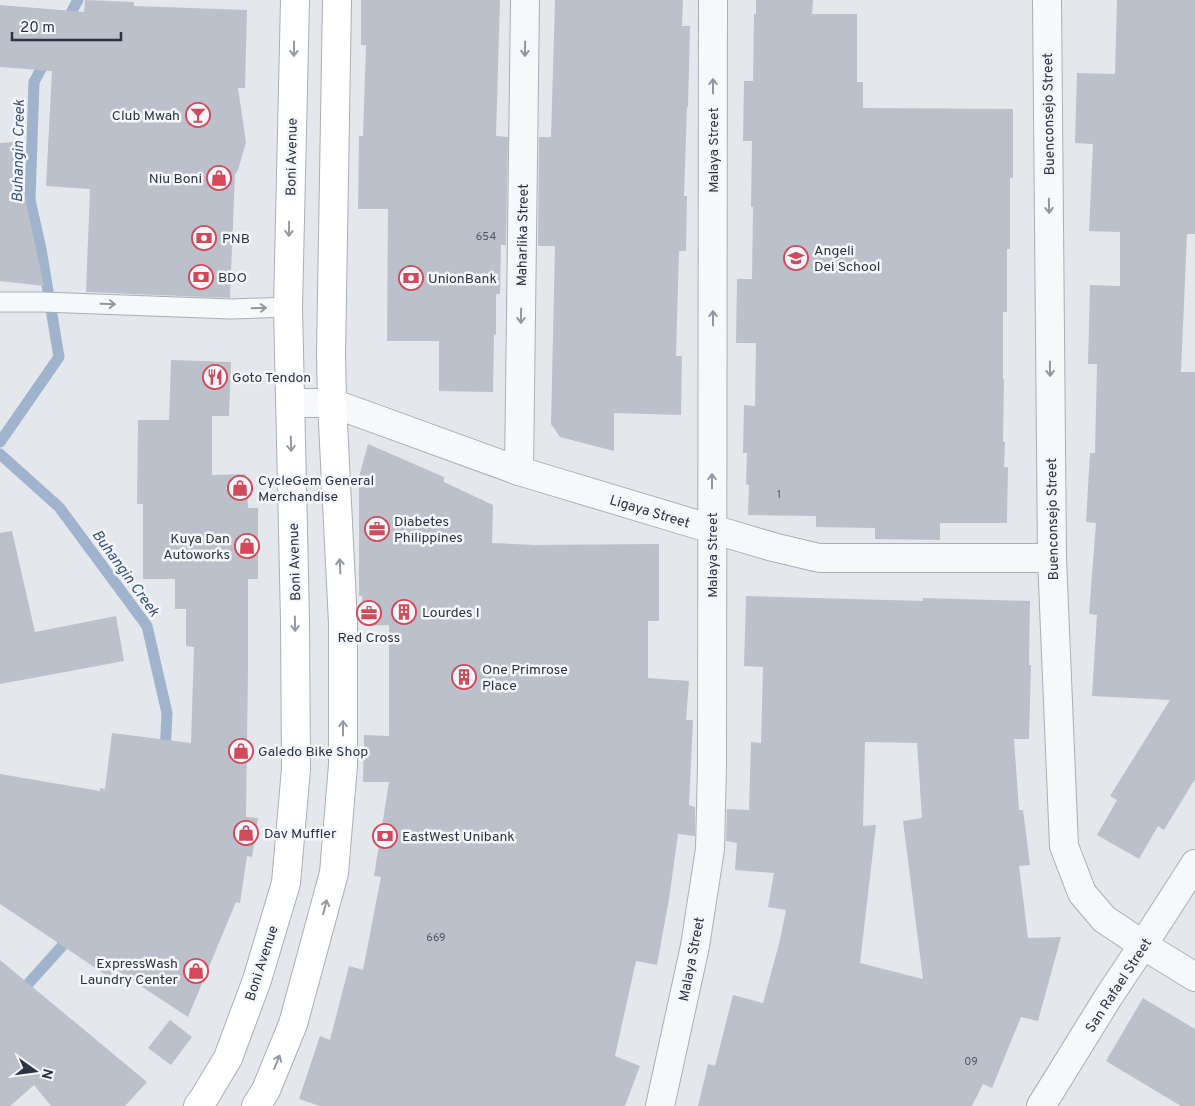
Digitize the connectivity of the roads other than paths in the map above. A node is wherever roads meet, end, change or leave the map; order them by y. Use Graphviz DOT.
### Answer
graph roads {
  1 [pos="295,0"];
  2 [pos="337,0"];
  3 [pos="525,0"];
  4 [pos="714,0"];
  5 [pos="1046,0"];
  6 [pos="0,302"];
  7 [pos="288,307"];
  8 [pos="290,403"];
  9 [pos="332,403"];
  10 [pos="519,471"];
  11 [pos="712,529"];
  12 [pos="1052,558"];
  13 [pos="1195,864"];
  14 [pos="1143,946"];
  15 [pos="1195,977"];
  16 [pos="198,1106"];
  17 [pos="256,1106"];
  18 [pos="660,1106"];
  19 [pos="1041,1106"];
  1 -- 7 [label="main road, Boni Avenue, one-way"];
  2 -- 9 [label="main road"];
  3 -- 10 [label="street, Maharlika Street, one-way"];
  11 -- 4 [label="street, Malaya Street, one-way"];
  5 -- 12 [label="street, Buenconsejo Street, one-way"];
  6 -- 7 [label="lane, one-way"];
  7 -- 8 [label="main road, Boni Avenue"];
  8 -- 9 [label="street, Ligaya Street"];
  8 -- 16 [label="main road, Boni Avenue, one-way"];
  9 -- 10 [label="street, Ligaya Street"];
  17 -- 9 [label="main road, one-way"];
  10 -- 11 [label="street, Ligaya Street"];
  11 -- 12 [label="street, Ligaya Street"];
  11 -- 18 [label="street, Malaya Street"];
  12 -- 14 [label="street, Buenconsejo Street"];
  13 -- 14 [label="street, San Rafael Street"];
  14 -- 15 [label="street, Buenconsejo Street"];
  14 -- 19 [label="street, San Rafael Street"];
}
